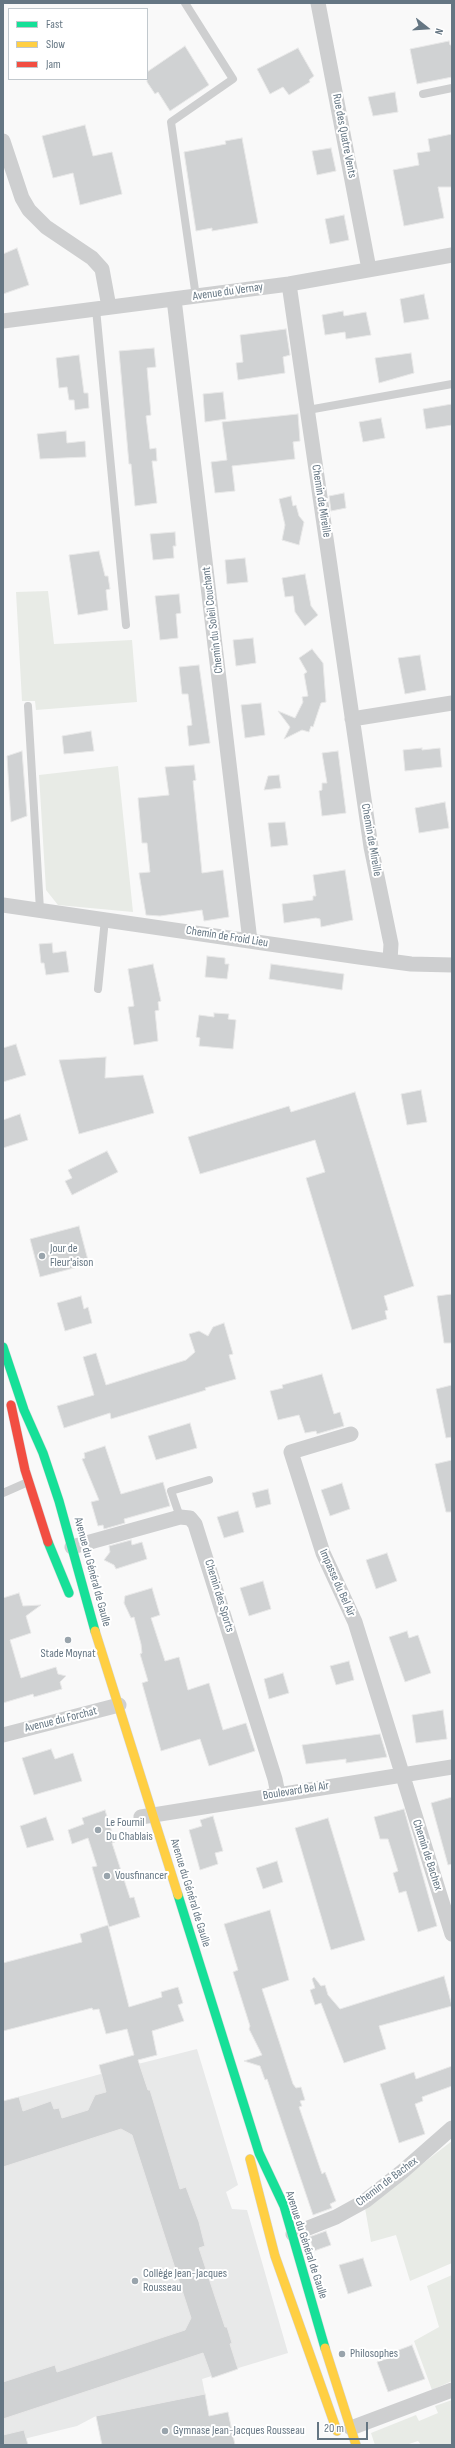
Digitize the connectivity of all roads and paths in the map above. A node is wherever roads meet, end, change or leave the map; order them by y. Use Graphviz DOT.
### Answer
graph roads {
  1 [pos="186,3"];
  2 [pos="318,3"];
  3 [pos="452,88"];
  4 [pos="423,94"];
  5 [pos="3,141"];
  6 [pos="452,255"];
  7 [pos="369,269"];
  8 [pos="289,284"];
  9 [pos="196,297"];
  10 [pos="174,299"];
  11 [pos="103,308"];
  12 [pos="3,321"];
  13 [pos="452,384"];
  14 [pos="308,410"];
  15 [pos="126,625"];
  16 [pos="452,703"];
  17 [pos="28,706"];
  18 [pos="352,719"];
  19 [pos="3,905"];
  20 [pos="40,910"];
  21 [pos="105,919"];
  22 [pos="250,941"];
  23 [pos="390,961"];
  24 [pos="452,965"];
  25 [pos="98,989"];
  26 [pos="3,1347"];
  27 [pos="8,1396"];
  28 [pos="351,1434"];
  29 [pos="51,1475"];
  30 [pos="209,1480"];
  31 [pos="29,1482"];
  32 [pos="3,1493"];
  33 [pos="62,1509"];
  34 [pos="40,1516"];
  35 [pos="180,1517"];
  36 [pos="72,1547"];
  37 [pos="72,1600"];
  38 [pos="109,1708"];
  39 [pos="3,1735"];
  40 [pos="452,1767"];
  41 [pos="403,1775"];
  42 [pos="278,1794"];
  43 [pos="144,1816"];
  44 [pos="452,1934"];
  45 [pos="452,2128"];
  46 [pos="248,2153"];
  47 [pos="293,2234"];
  48 [pos="270,2241"];
  49 [pos="303,2266"];
  50 [pos="280,2274"];
  51 [pos="452,2390"];
  52 [pos="351,2428"];
  53 [pos="340,2439"];
  54 [pos="356,2445"];
  1 -- 9 [label="lane"];
  2 -- 7 [label="street, Rue des Quatre Vents"];
  3 -- 4 [label="lane"];
  5 -- 11 [label="street"];
  6 -- 7 [label="street, Avenue du Vernay"];
  7 -- 8 [label="street, Avenue du Vernay"];
  8 -- 9 [label="street, Avenue du Vernay"];
  8 -- 14 [label="street, Chemin de Mireille"];
  9 -- 10 [label="street, Avenue du Vernay"];
  10 -- 11 [label="street, Avenue du Vernay"];
  10 -- 22 [label="street, Chemin du Soleil Couchant"];
  11 -- 12 [label="street, Avenue du Vernay"];
  11 -- 15 [label="lane"];
  13 -- 14 [label="lane"];
  14 -- 18 [label="street, Chemin de Mireille"];
  16 -- 18 [label="street"];
  17 -- 20 [label="lane"];
  18 -- 23 [label="street, Chemin de Mireille"];
  19 -- 20 [label="street, Chemin de Froid Lieu"];
  20 -- 21 [label="street, Chemin de Froid Lieu"];
  21 -- 22 [label="street, Chemin de Froid Lieu"];
  21 -- 25 [label="lane"];
  22 -- 23 [label="street, Chemin de Froid Lieu"];
  23 -- 24 [label="street, Chemin de Froid Lieu"];
  26 -- 29 [label="main road, Avenue du Général de Gaulle"];
  27 -- 31 [label="main road"];
  28 -- 41 [label="street, Impasse du Bel Air"];
  29 -- 31 [label="main road"];
  29 -- 33 [label="main road, Avenue du Général de Gaulle"];
  30 -- 35 [label="lane"];
  31 -- 32 [label="lane"];
  31 -- 34 [label="main road"];
  33 -- 34 [label="main road"];
  33 -- 36 [label="main road, Avenue du Général de Gaulle"];
  34 -- 37 [label="main road"];
  35 -- 36 [label="street"];
  35 -- 42 [label="street, Chemin des Sports"];
  36 -- 38 [label="main road, Avenue du Général de Gaulle"];
  38 -- 39 [label="street, Avenue du Forchat"];
  38 -- 43 [label="main road, Avenue du Général de Gaulle"];
  40 -- 41 [label="street, Boulevard Bel Air"];
  41 -- 42 [label="street, Boulevard Bel Air"];
  41 -- 44 [label="street, Chemin de Bachex"];
  42 -- 43 [label="street, Boulevard Bel Air"];
  43 -- 47 [label="main road, Avenue du Général de Gaulle"];
  45 -- 47 [label="street, Chemin de Bachex"];
  46 -- 48 [label="main road"];
  47 -- 48 [label="main road"];
  47 -- 49 [label="main road, Avenue du Général de Gaulle"];
  48 -- 50 [label="main road"];
  49 -- 50 [label="main road"];
  49 -- 52 [label="main road, Avenue du Général de Gaulle"];
  50 -- 53 [label="main road"];
  51 -- 52 [label="street"];
  52 -- 54 [label="main road, Avenue du Général de Gaulle"];
}
